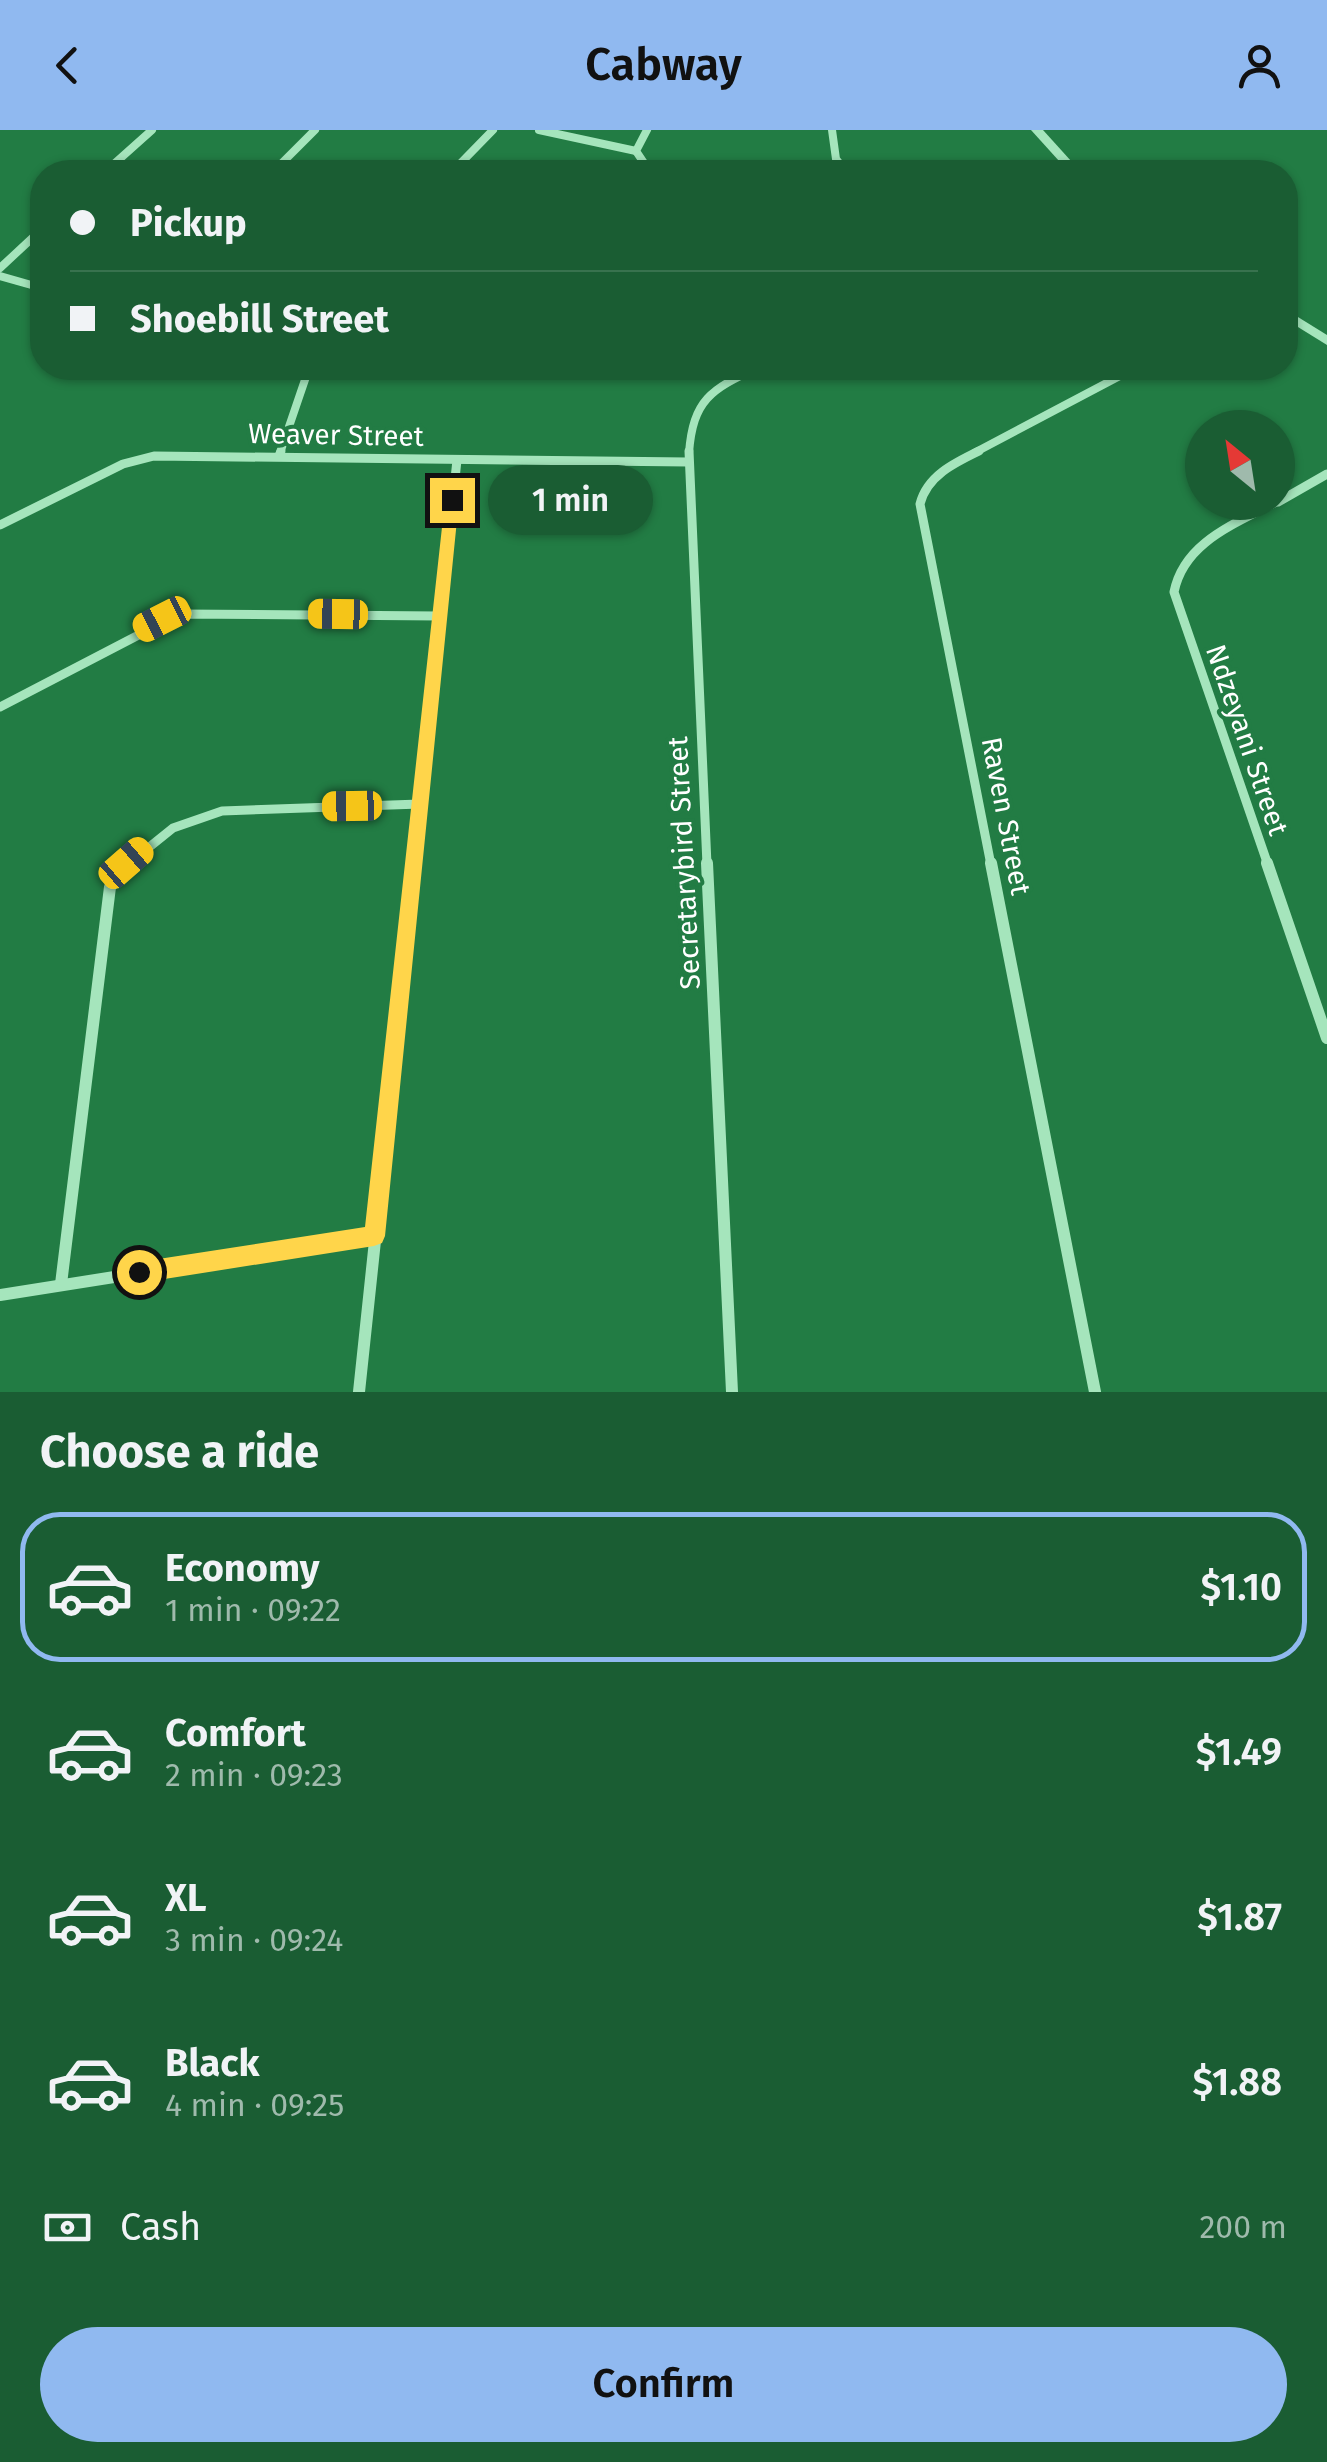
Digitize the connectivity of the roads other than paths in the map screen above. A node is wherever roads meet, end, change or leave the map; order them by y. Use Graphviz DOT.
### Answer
graph roads {
  1 [pos="152,130"];
  2 [pos="315,130"];
  3 [pos="493,130"];
  4 [pos="540,130"];
  5 [pos="648,130"];
  6 [pos="832,130"];
  7 [pos="1037,130"];
  8 [pos="636,151"];
  9 [pos="118,160"];
  10 [pos="285,160"];
  11 [pos="464,160"];
  12 [pos="642,160"];
  13 [pos="837,160"];
  14 [pos="1064,160"];
  15 [pos="30,240"];
  16 [pos="0,268"];
  17 [pos="0,276"];
  18 [pos="30,285"];
  19 [pos="1298,322"];
  20 [pos="1327,341"];
  21 [pos="305,380"];
  22 [pos="730,380"];
  23 [pos="1112,380"];
  24 [pos="279,456"];
  25 [pos="457,460"];
  26 [pos="688,462"];
  27 [pos="1327,474"];
  28 [pos="1295,492"];
  29 [pos="1247,520"];
  30 [pos="0,525"];
  31 [pos="439,616"];
  32 [pos="0,707"];
  33 [pos="420,804"];
  34 [pos="1327,1038"];
  35 [pos="374,1236"];
  36 [pos="61,1284"];
  37 [pos="0,1294"];
  38 [pos="360,1392"];
  39 [pos="732,1392"];
  40 [pos="1095,1392"];
  1 -- 9 [label="street"];
  2 -- 10 [label="street"];
  3 -- 11 [label="street"];
  4 -- 8 [label="street"];
  5 -- 8 [label="street"];
  6 -- 13 [label="street"];
  7 -- 14 [label="street"];
  8 -- 12 [label="street"];
  15 -- 16 [label="street"];
  17 -- 18 [label="street"];
  19 -- 20 [label="street"];
  21 -- 24 [label="street"];
  22 -- 26 [label="street, Secretarybird Street"];
  23 -- 40 [label="street, Raven Street"];
  24 -- 25 [label="street, Weaver Street"];
  24 -- 30 [label="street, Weaver Street"];
  25 -- 26 [label="street, Weaver Street"];
  25 -- 31 [label="street"];
  26 -- 39 [label="street, Secretarybird Street"];
  27 -- 28 [label="street, Ndzeyani Street"];
  29 -- 34 [label="street, Ndzeyani Street"];
  31 -- 32 [label="street"];
  31 -- 33 [label="street"];
  33 -- 35 [label="street"];
  33 -- 36 [label="street"];
  35 -- 36 [label="street"];
  35 -- 38 [label="street"];
  36 -- 37 [label="street"];
}
